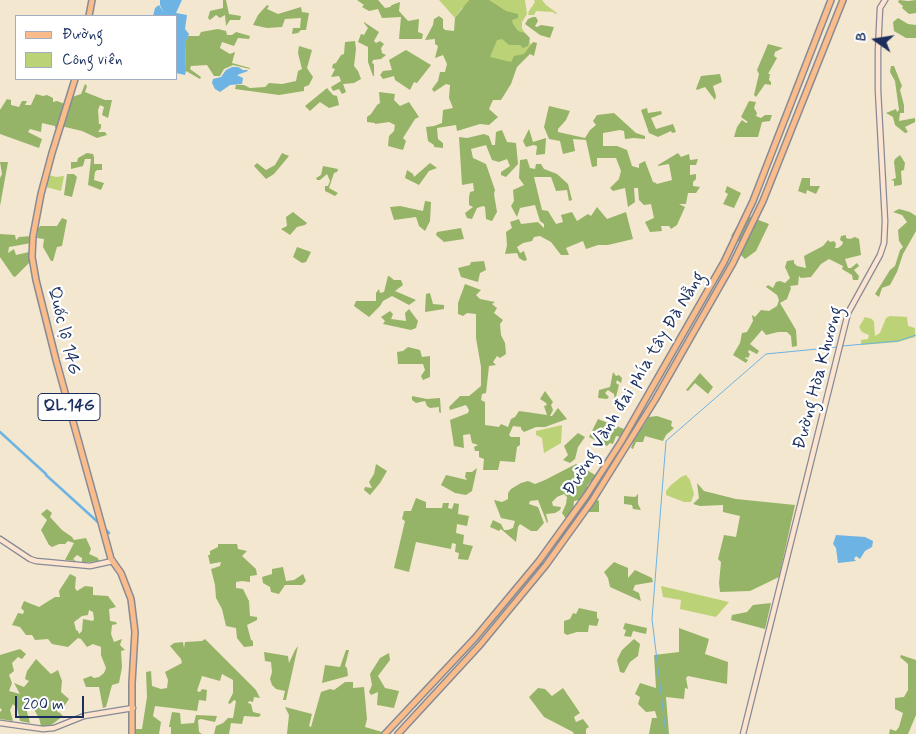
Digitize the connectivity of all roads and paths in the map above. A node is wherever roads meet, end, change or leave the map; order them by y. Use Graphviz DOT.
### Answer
graph roads {
  1 [pos="92,0"];
  2 [pos="831,0"];
  3 [pos="843,0"];
  4 [pos="885,0"];
  5 [pos="89,15"];
  6 [pos="825,15"];
  7 [pos="835,20"];
  8 [pos="75,80"];
  9 [pos="754,196"];
  10 [pos="763,201"];
  11 [pos="613,454"];
  12 [pos="620,458"];
  13 [pos="0,538"];
  14 [pos="113,561"];
  15 [pos="132,708"];
  16 [pos="0,723"];
  17 [pos="132,734"];
  18 [pos="386,734"];
  19 [pos="398,734"];
  20 [pos="743,734"];
  1 -- 5 [label="main road"];
  2 -- 6 [label="main road, Đường Vành đai phía tây Đà Nẵng"];
  3 -- 7 [label="main road, Đường Vành đai phía tây Đà Nẵng"];
  4 -- 20 [label="street, Đường Hòa Khương"];
  6 -- 7 [label="main road"];
  6 -- 9 [label="main road, Đường Vành đai phía tây Đà Nẵng"];
  7 -- 10 [label="main road, Đường Vành đai phía tây Đà Nẵng"];
  8 -- 14 [label="main road, Quốc lộ 14G / QL.14G"];
  9 -- 10 [label="main road"];
  9 -- 11 [label="main road, Đường Vành đai phía tây Đà Nẵng"];
  10 -- 12 [label="main road, Đường Vành đai phía tây Đà Nẵng"];
  11 -- 12 [label="main road"];
  11 -- 18 [label="main road, Đường Vành đai phía tây Đà Nẵng"];
  12 -- 19 [label="main road, Đường Vành đai phía tây Đà Nẵng"];
  13 -- 14 [label="street"];
  14 -- 15 [label="main road, Quốc lộ 14G / QL.14G"];
  15 -- 16 [label="street"];
  15 -- 17 [label="main road, Quốc lộ 14G / QL.14G"];
}
